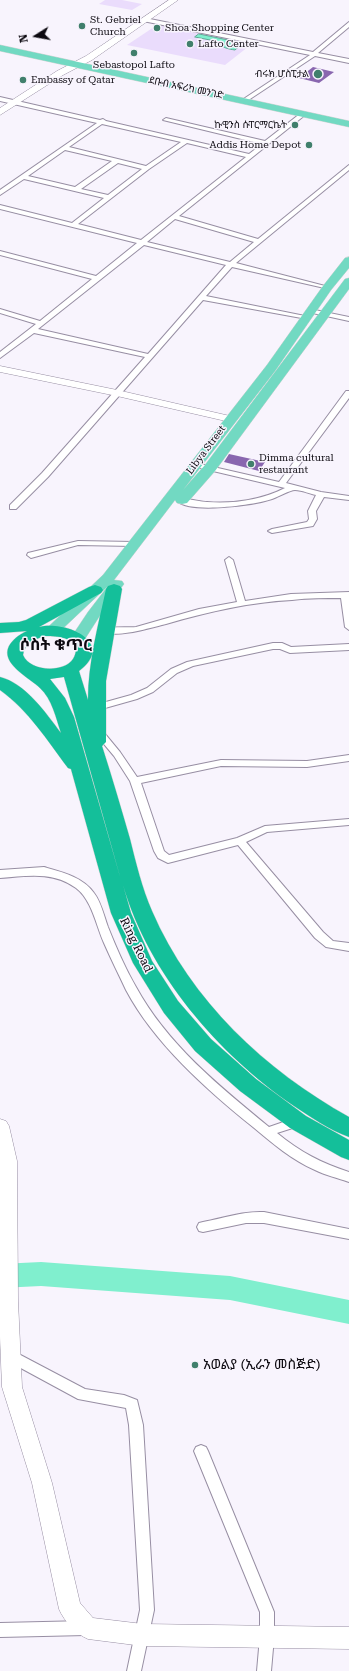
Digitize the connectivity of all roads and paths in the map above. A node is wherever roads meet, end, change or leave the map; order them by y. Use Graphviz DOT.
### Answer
graph roads {
  1 [pos="174,0"];
  2 [pos="145,20"];
  3 [pos="348,27"];
  4 [pos="0,48"];
  5 [pos="0,53"];
  6 [pos="313,55"];
  7 [pos="349,62"];
  8 [pos="73,66"];
  9 [pos="0,99"];
  10 [pos="244,101"];
  11 [pos="16,102"];
  12 [pos="0,112"];
  13 [pos="301,115"];
  14 [pos="166,120"];
  15 [pos="104,121"];
  16 [pos="349,124"];
  17 [pos="349,128"];
  18 [pos="186,140"];
  19 [pos="266,143"];
  20 [pos="64,148"];
  21 [pos="250,156"];
  22 [pos="116,161"];
  23 [pos="349,167"];
  24 [pos="146,168"];
  25 [pos="24,177"];
  26 [pos="75,190"];
  27 [pos="0,193"];
  28 [pos="108,197"];
  29 [pos="0,207"];
  30 [pos="174,217"];
  31 [pos="73,225"];
  32 [pos="259,241"];
  33 [pos="142,242"];
  34 [pos="0,253"];
  35 [pos="349,260"];
  36 [pos="231,264"];
  37 [pos="97,278"];
  38 [pos="349,281"];
  39 [pos="327,288"];
  40 [pos="201,297"];
  41 [pos="0,311"];
  42 [pos="325,314"];
  43 [pos="308,315"];
  44 [pos="349,319"];
  45 [pos="42,323"];
  46 [pos="32,330"];
  47 [pos="0,356"];
  48 [pos="149,356"];
  49 [pos="0,369"];
  50 [pos="117,393"];
  51 [pos="349,393"];
  52 [pos="230,419"];
  53 [pos="196,464"];
  54 [pos="210,468"];
  55 [pos="281,484"];
  56 [pos="294,487"];
  57 [pos="321,494"];
  58 [pos="349,498"];
  59 [pos="181,501"];
  60 [pos="13,507"];
  61 [pos="272,531"];
  62 [pos="134,544"];
  63 [pos="31,555"];
  64 [pos="229,560"];
  65 [pos="114,589"];
  66 [pos="96,590"];
  67 [pos="347,595"];
  68 [pos="242,604"];
  69 [pos="349,627"];
  70 [pos="0,628"];
  71 [pos="106,630"];
  72 [pos="52,631"];
  73 [pos="33,634"];
  74 [pos="0,636"];
  75 [pos="78,639"];
  76 [pos="349,647"];
  77 [pos="0,657"];
  78 [pos="23,667"];
  79 [pos="70,669"];
  80 [pos="0,682"];
  81 [pos="98,707"];
  82 [pos="98,731"];
  83 [pos="97,755"];
  84 [pos="349,758"];
  85 [pos="81,774"];
  86 [pos="135,781"];
  87 [pos="349,822"];
  88 [pos="240,841"];
  89 [pos="0,874"];
  90 [pos="349,947"];
  91 [pos="298,1122"];
  92 [pos="0,1126"];
  93 [pos="349,1128"];
  94 [pos="268,1132"];
  95 [pos="349,1151"];
  96 [pos="349,1177"];
  97 [pos="203,1227"];
  98 [pos="349,1234"];
  99 [pos="11,1356"];
  100 [pos="201,1451"];
  101 [pos="88,1628"];
  102 [pos="0,1630"];
  103 [pos="143,1635"];
  104 [pos="267,1637"];
  105 [pos="349,1638"];
  106 [pos="134,1671"];
  107 [pos="264,1671"];
  1 -- 2 [label="street"];
  2 -- 6 [label="street"];
  2 -- 8 [label="street"];
  3 -- 6 [label="street"];
  4 -- 8 [label="main road, ደቡብ አፍሪካ መንገድ"];
  5 -- 8 [label="main road, ደቡብ አፍሪካ መንገድ"];
  6 -- 7 [label="street"];
  6 -- 10 [label="street"];
  8 -- 10 [label="main road, ደቡብ አፍሪካ መንገድ"];
  8 -- 11 [label="street"];
  8 -- 13 [label="main road, ደቡብ አፍሪካ መንገድ"];
  9 -- 11 [label="street"];
  10 -- 13 [label="main road, ደቡብ አፍሪካ መንገድ"];
  11 -- 12 [label="street"];
  11 -- 15 [label="street"];
  13 -- 16 [label="main road, ደቡብ አፍሪካ መንገድ"];
  13 -- 17 [label="main road, ደቡብ አፍሪካ መንገድ"];
  13 -- 19 [label="street"];
  14 -- 19 [label="street"];
  15 -- 18 [label="street"];
  15 -- 20 [label="street"];
  18 -- 21 [label="street"];
  18 -- 24 [label="street"];
  19 -- 21 [label="street"];
  20 -- 22 [label="street"];
  20 -- 25 [label="street"];
  21 -- 30 [label="street"];
  22 -- 24 [label="street"];
  22 -- 26 [label="street"];
  23 -- 32 [label="street"];
  24 -- 28 [label="street"];
  25 -- 26 [label="street"];
  25 -- 27 [label="street"];
  26 -- 28 [label="street"];
  28 -- 31 [label="street"];
  29 -- 31 [label="street"];
  30 -- 32 [label="street"];
  30 -- 33 [label="street"];
  31 -- 33 [label="street"];
  32 -- 36 [label="street"];
  33 -- 36 [label="street"];
  33 -- 37 [label="street"];
  34 -- 37 [label="street"];
  35 -- 39 [label="main road, Libya Street"];
  36 -- 39 [label="street"];
  36 -- 40 [label="street"];
  37 -- 45 [label="street"];
  38 -- 42 [label="main road, Libya Street"];
  39 -- 43 [label="main road, Libya Street"];
  40 -- 43 [label="street"];
  40 -- 48 [label="street"];
  41 -- 45 [label="street"];
  42 -- 43 [label="street"];
  42 -- 44 [label="street"];
  42 -- 54 [label="main road, Libya Street"];
  43 -- 52 [label="main road, Libya Street"];
  45 -- 46 [label="street"];
  46 -- 47 [label="street"];
  46 -- 48 [label="street"];
  48 -- 50 [label="street"];
  49 -- 50 [label="street"];
  50 -- 52 [label="street"];
  50 -- 60 [label="street"];
  51 -- 55 [label="street"];
  52 -- 53 [label="main road, Libya Street"];
  53 -- 54 [label="street"];
  53 -- 62 [label="main road, Libya Street"];
  54 -- 55 [label="street"];
  54 -- 59 [label="main road, Libya Street"];
  55 -- 56 [label="street"];
  56 -- 57 [label="street"];
  56 -- 59 [label="street"];
  57 -- 58 [label="street"];
  57 -- 61 [label="street"];
  59 -- 65 [label="main road, Libya Street"];
  62 -- 63 [label="street"];
  62 -- 66 [label="main road, Libya Street"];
  64 -- 68 [label="street"];
  65 -- 71 [label="highway"];
  65 -- 75 [label="main road, Libya Street"];
  66 -- 70 [label="highway"];
  66 -- 72 [label="main road, Libya Street"];
  67 -- 68 [label="street"];
  67 -- 69 [label="street"];
  68 -- 71 [label="street"];
  71 -- 81 [label="highway"];
  72 -- 73 [label="highway"];
  72 -- 75 [label="highway"];
  73 -- 74 [label="highway"];
  73 -- 78 [label="highway"];
  75 -- 79 [label="highway"];
  76 -- 81 [label="street"];
  77 -- 78 [label="highway, Ring Road"];
  78 -- 79 [label="highway"];
  78 -- 85 [label="highway, Ring Road"];
  79 -- 83 [label="highway, Ring Road"];
  80 -- 85 [label="highway"];
  81 -- 82 [label="highway"];
  82 -- 83 [label="highway"];
  82 -- 86 [label="street"];
  83 -- 93 [label="highway, Ring Road"];
  84 -- 86 [label="street"];
  85 -- 91 [label="highway, Ring Road"];
  86 -- 88 [label="street"];
  87 -- 88 [label="street"];
  88 -- 90 [label="street"];
  89 -- 94 [label="street"];
  91 -- 94 [label="street"];
  91 -- 95 [label="highway, Ring Road"];
  92 -- 99 [label="street"];
  94 -- 96 [label="street"];
  97 -- 98 [label="street"];
  99 -- 101 [label="street"];
  99 -- 103 [label="street"];
  100 -- 104 [label="street"];
  101 -- 102 [label="street"];
  101 -- 103 [label="street"];
  103 -- 104 [label="street"];
  103 -- 106 [label="street"];
  104 -- 105 [label="street"];
  104 -- 107 [label="street"];
}
